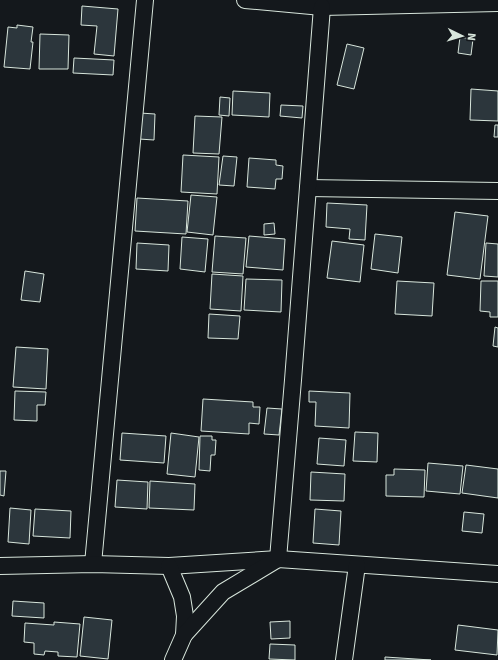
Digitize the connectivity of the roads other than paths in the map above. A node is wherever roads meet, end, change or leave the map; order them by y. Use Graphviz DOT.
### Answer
graph roads {
  1 [pos="145,0"];
  2 [pos="245,0"];
  3 [pos="498,3"];
  4 [pos="322,7"];
  5 [pos="308,188"];
  6 [pos="498,191"];
  7 [pos="278,559"];
  8 [pos="93,564"];
  9 [pos="0,566"];
  10 [pos="169,566"];
  11 [pos="357,566"];
  12 [pos="498,574"];
  13 [pos="184,635"];
  14 [pos="172,660"];
  15 [pos="344,660"];
  1 -- 8 [label="street"];
  2 -- 4 [label="street"];
  3 -- 4 [label="street"];
  4 -- 5 [label="street"];
  5 -- 6 [label="street"];
  5 -- 7 [label="street"];
  7 -- 10 [label="street"];
  7 -- 11 [label="street"];
  7 -- 13 [label="street"];
  8 -- 9 [label="street"];
  8 -- 10 [label="street"];
  10 -- 13 [label="street"];
  11 -- 12 [label="street"];
  11 -- 15 [label="street"];
  13 -- 14 [label="street"];
}
